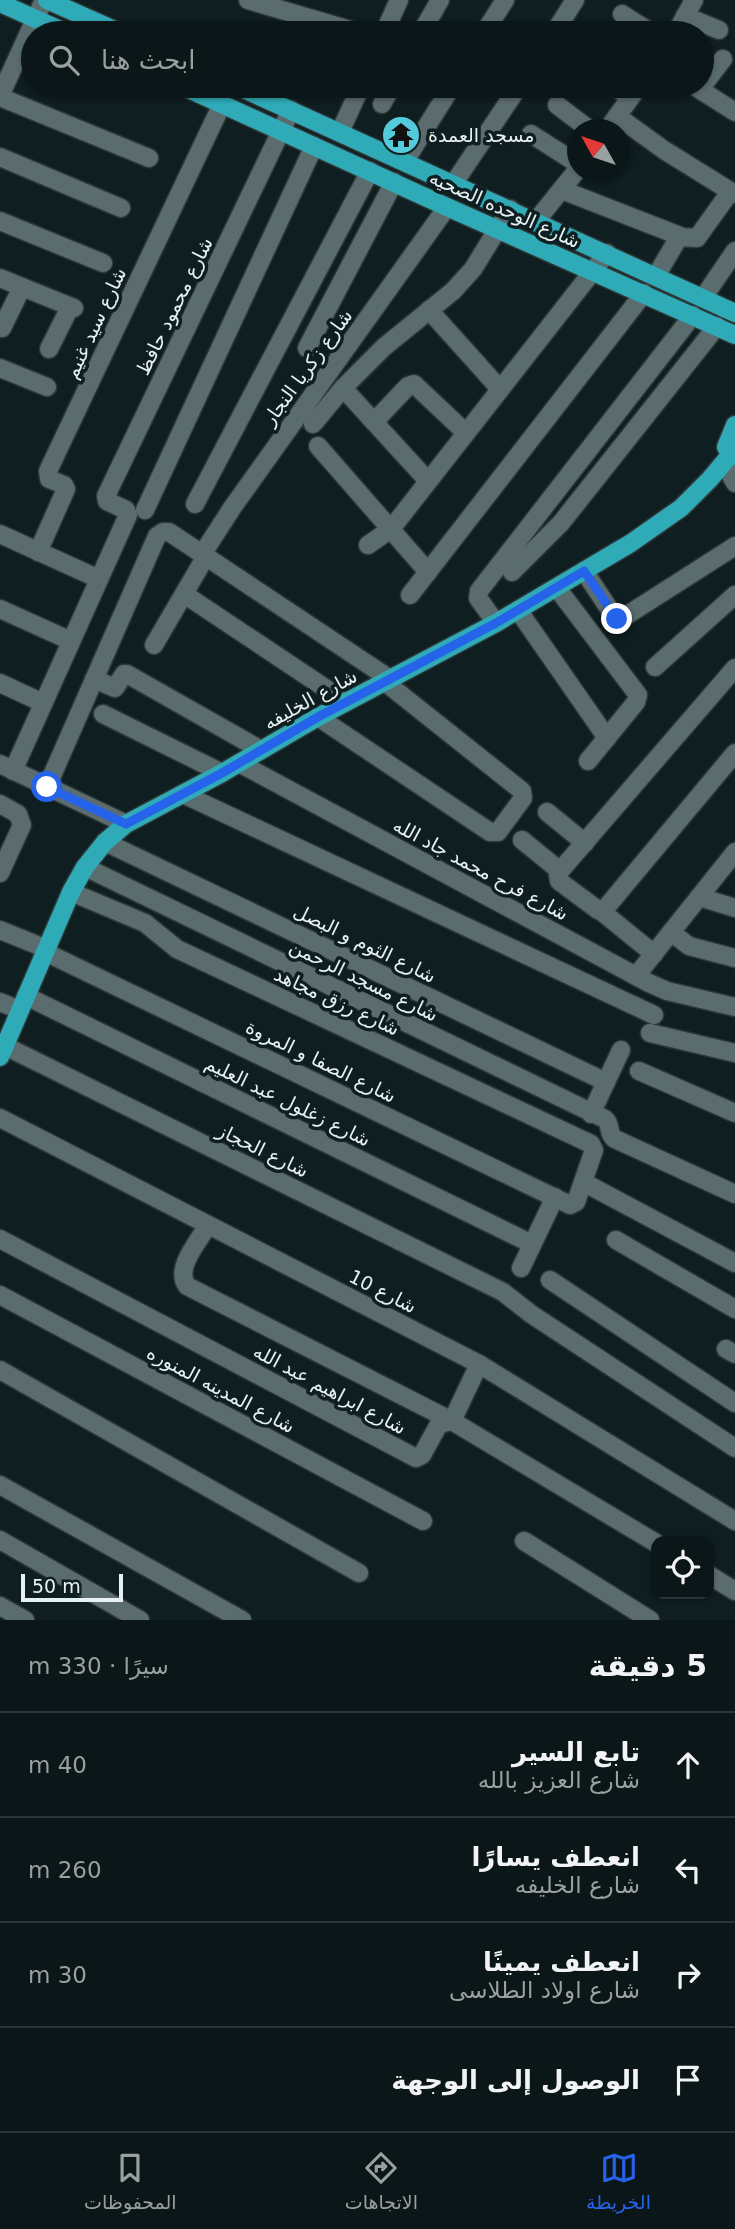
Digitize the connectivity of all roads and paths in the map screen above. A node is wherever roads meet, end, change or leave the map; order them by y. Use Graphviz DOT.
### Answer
graph roads {
  1 [pos="46,0"];
  2 [pos="248,0"];
  3 [pos="399,0"];
  4 [pos="440,0"];
  5 [pos="505,0"];
  6 [pos="575,0"];
  7 [pos="0,3"];
  8 [pos="691,4"];
  9 [pos="622,14"];
  10 [pos="35,19"];
  11 [pos="40,21"];
  12 [pos="94,21"];
  13 [pos="319,21"];
  14 [pos="389,21"];
  15 [pos="428,21"];
  16 [pos="492,21"];
  17 [pos="562,21"];
  18 [pos="633,21"];
  19 [pos="682,21"];
  20 [pos="709,21"];
  21 [pos="714,25"];
  22 [pos="719,30"];
  23 [pos="21,50"];
  24 [pos="723,59"];
  25 [pos="714,69"];
  26 [pos="0,96"];
  27 [pos="210,98"];
  28 [pos="238,98"];
  29 [pos="268,98"];
  30 [pos="356,98"];
  31 [pos="385,98"];
  32 [pos="444,98"];
  33 [pos="511,98"];
  34 [pos="630,98"];
  35 [pos="713,98"];
  36 [pos="382,104"];
  37 [pos="557,104"];
  38 [pos="228,106"];
  39 [pos="291,110"];
  40 [pos="735,112"];
  41 [pos="576,119"];
  42 [pos="615,119"];
  43 [pos="281,131"];
  44 [pos="340,132"];
  45 [pos="630,132"];
  46 [pos="531,134"];
  47 [pos="314,146"];
  48 [pos="0,158"];
  49 [pos="149,159"];
  50 [pos="567,159"];
  51 [pos="405,161"];
  52 [pos="370,171"];
  53 [pos="394,182"];
  54 [pos="568,182"];
  55 [pos="454,183"];
  56 [pos="562,190"];
  57 [pos="732,193"];
  58 [pos="447,207"];
  59 [pos="121,208"];
  60 [pos="510,209"];
  61 [pos="0,221"];
  62 [pos="536,221"];
  63 [pos="499,230"];
  64 [pos="680,236"];
  65 [pos="735,251"];
  66 [pos="607,253"];
  67 [pos="103,263"];
  68 [pos="593,271"];
  69 [pos="656,276"];
  70 [pos="0,278"];
  71 [pos="22,287"];
  72 [pos="644,293"];
  73 [pos="706,299"];
  74 [pos="429,310"];
  75 [pos="735,313"];
  76 [pos="697,317"];
  77 [pos="717,326"];
  78 [pos="2,328"];
  79 [pos="735,335"];
  80 [pos="307,348"];
  81 [pos="49,349"];
  82 [pos="0,368"];
  83 [pos="47,387"];
  84 [pos="343,388"];
  85 [pos="500,389"];
  86 [pos="374,422"];
  87 [pos="313,424"];
  88 [pos="735,425"];
  89 [pos="466,432"];
  90 [pos="318,446"];
  91 [pos="730,458"];
  92 [pos="428,481"];
  93 [pos="735,483"];
  94 [pos="195,504"];
  95 [pos="145,510"];
  96 [pos="391,529"];
  97 [pos="0,534"];
  98 [pos="368,545"];
  99 [pos="735,546"];
  100 [pos="38,552"];
  101 [pos="205,555"];
  102 [pos="584,571"];
  103 [pos="428,572"];
  104 [pos="512,572"];
  105 [pos="99,579"];
  106 [pos="558,588"];
  107 [pos="184,594"];
  108 [pos="410,595"];
  109 [pos="735,595"];
  110 [pos="0,609"];
  111 [pos="518,610"];
  112 [pos="496,623"];
  113 [pos="71,641"];
  114 [pos="154,645"];
  115 [pos="655,667"];
  116 [pos="735,668"];
  117 [pos="94,679"];
  118 [pos="388,680"];
  119 [pos="0,684"];
  120 [pos="346,702"];
  121 [pos="43,703"];
  122 [pos="103,715"];
  123 [pos="318,717"];
  124 [pos="607,738"];
  125 [pos="261,750"];
  126 [pos="735,753"];
  127 [pos="588,761"];
  128 [pos="239,763"];
  129 [pos="7,768"];
  130 [pos="222,773"];
  131 [pos="47,787"];
  132 [pos="183,794"];
  133 [pos="0,804"];
  134 [pos="547,812"];
  135 [pos="126,824"];
  136 [pos="522,840"];
  137 [pos="105,842"];
  138 [pos="585,843"];
  139 [pos="735,852"];
  140 [pos="85,867"];
  141 [pos="560,871"];
  142 [pos="0,873"];
  143 [pos="71,891"];
  144 [pos="699,897"];
  145 [pos="735,908"];
  146 [pos="601,911"];
  147 [pos="0,930"];
  148 [pos="671,932"];
  149 [pos="46,950"];
  150 [pos="654,954"];
  151 [pos="735,958"];
  152 [pos="636,976"];
  153 [pos="0,1002"];
  154 [pos="23,1003"];
  155 [pos="735,1007"];
  156 [pos="621,1050"];
  157 [pos="2,1052"];
  158 [pos="735,1053"];
  159 [pos="639,1070"];
  160 [pos="606,1082"];
  161 [pos="735,1113"];
  162 [pos="591,1114"];
  163 [pos="0,1118"];
  164 [pos="583,1182"];
  165 [pos="735,1194"];
  166 [pos="555,1197"];
  167 [pos="208,1225"];
  168 [pos="0,1239"];
  169 [pos="616,1240"];
  170 [pos="532,1244"];
  171 [pos="735,1263"];
  172 [pos="521,1268"];
  173 [pos="550,1280"];
  174 [pos="0,1295"];
  175 [pos="735,1309"];
  176 [pos="479,1364"];
  177 [pos="0,1370"];
  178 [pos="735,1403"];
  179 [pos="452,1420"];
  180 [pos="735,1448"];
  181 [pos="0,1485"];
  182 [pos="422,1521"];
  183 [pos="735,1521"];
  184 [pos="0,1540"];
  185 [pos="651,1540"];
  186 [pos="524,1541"];
  187 [pos="359,1573"];
  188 [pos="714,1578"];
  189 [pos="735,1591"];
  190 [pos="0,1606"];
  191 [pos="25,1620"];
  192 [pos="140,1620"];
  193 [pos="242,1620"];
  194 [pos="650,1620"];
  1 -- 10 [label="street"];
  1 -- 12 [label="main road"];
  2 -- 13 [label="street"];
  3 -- 14 [label="street"];
  4 -- 15 [label="street"];
  5 -- 16 [label="street"];
  6 -- 17 [label="street"];
  7 -- 10 [label="main road"];
  8 -- 19 [label="street"];
  8 -- 20 [label="street"];
  9 -- 18 [label="street"];
  10 -- 11 [label="main road"];
  21 -- 22 [label="street"];
  23 -- 26 [label="street"];
  24 -- 25 [label="street"];
  26 -- 49 [label="street"];
  27 -- 38 [label="main road, شارع الوحده الصحيه"];
  28 -- 38 [label="main road"];
  29 -- 39 [label="main road, شارع الوحده الصحيه"];
  30 -- 44 [label="street"];
  31 -- 36 [label="street"];
  32 -- 51 [label="street"];
  33 -- 55 [label="street"];
  34 -- 42 [label="street"];
  35 -- 40 [label="street"];
  37 -- 41 [label="street"];
  38 -- 43 [label="main road, شارع الوحده الصحيه"];
  38 -- 100 [label="street, شارع سيد غنيم"];
  39 -- 43 [label="street, شارع محمود حافظ"];
  39 -- 44 [label="main road, شارع الوحده الصحيه"];
  43 -- 47 [label="main road, شارع الوحده الصحيه"];
  43 -- 105 [label="street, شارع محمود حافظ"];
  44 -- 51 [label="main road, شارع الوحده الصحيه"];
  45 -- 57 [label="street"];
  46 -- 50 [label="street"];
  47 -- 52 [label="main road, شارع الوحده الصحيه"];
  47 -- 95 [label="street"];
  48 -- 59 [label="street"];
  51 -- 55 [label="main road, شارع الوحده الصحيه"];
  52 -- 53 [label="main road, شارع الوحده الصحيه"];
  52 -- 94 [label="street"];
  53 -- 58 [label="main road, شارع الوحده الصحيه"];
  53 -- 80 [label="street"];
  54 -- 56 [label="street"];
  55 -- 60 [label="main road, شارع الوحده الصحيه"];
  56 -- 62 [label="street"];
  56 -- 64 [label="street"];
  57 -- 64 [label="street"];
  58 -- 63 [label="main road, شارع الوحده الصحيه"];
  58 -- 101 [label="street, شارع زكريا النجار"];
  60 -- 62 [label="main road, شارع الوحده الصحيه"];
  60 -- 63 [label="street"];
  61 -- 67 [label="street"];
  62 -- 66 [label="main road, شارع الوحده الصحيه"];
  63 -- 68 [label="main road, شارع الوحده الصحيه"];
  63 -- 74 [label="street"];
  64 -- 69 [label="street"];
  65 -- 73 [label="street"];
  66 -- 68 [label="street"];
  66 -- 69 [label="main road, شارع الوحده الصحيه"];
  68 -- 72 [label="main road, شارع الوحده الصحيه"];
  68 -- 85 [label="street"];
  69 -- 73 [label="main road, شارع الوحده الصحيه"];
  70 -- 71 [label="street"];
  71 -- 78 [label="street"];
  71 -- 81 [label="street"];
  72 -- 76 [label="main road, شارع الوحده الصحيه"];
  72 -- 103 [label="street"];
  73 -- 75 [label="main road, شارع الوحده الصحيه"];
  73 -- 76 [label="main road"];
  74 -- 84 [label="street"];
  74 -- 85 [label="street"];
  76 -- 77 [label="main road, شارع الوحده الصحيه"];
  76 -- 112 [label="street"];
  77 -- 79 [label="main road, شارع الوحده الصحيه"];
  77 -- 104 [label="street"];
  82 -- 83 [label="street"];
  84 -- 86 [label="street"];
  84 -- 87 [label="street"];
  85 -- 89 [label="street"];
  86 -- 89 [label="street"];
  86 -- 92 [label="street"];
  88 -- 91 [label="main road"];
  89 -- 92 [label="street"];
  90 -- 96 [label="street"];
  91 -- 93 [label="street"];
  91 -- 102 [label="main road, شارع الخليفه"];
  92 -- 96 [label="street"];
  96 -- 98 [label="street"];
  96 -- 103 [label="street"];
  97 -- 100 [label="street"];
  99 -- 102 [label="street"];
  100 -- 105 [label="street"];
  101 -- 107 [label="street, شارع زكريا النجار"];
  101 -- 117 [label="street"];
  101 -- 118 [label="street"];
  102 -- 106 [label="main road, شارع الخليفه"];
  103 -- 108 [label="street"];
  105 -- 113 [label="street"];
  106 -- 111 [label="main road, شارع الخليفه"];
  106 -- 124 [label="street"];
  107 -- 114 [label="street, شارع زكريا النجار"];
  107 -- 120 [label="street"];
  109 -- 115 [label="street"];
  110 -- 113 [label="street"];
  111 -- 112 [label="main road, شارع الخليفه"];
  111 -- 124 [label="street"];
  112 -- 118 [label="main road, شارع الخليفه"];
  113 -- 121 [label="street"];
  116 -- 138 [label="street"];
  117 -- 125 [label="street"];
  117 -- 131 [label="street"];
  118 -- 120 [label="main road, شارع الخليفه"];
  118 -- 123 [label="street"];
  119 -- 121 [label="street"];
  120 -- 123 [label="main road, شارع الخليفه"];
  121 -- 129 [label="street"];
  122 -- 130 [label="street"];
  123 -- 125 [label="main road, شارع الخليفه"];
  124 -- 127 [label="street"];
  125 -- 128 [label="main road, شارع الخليفه"];
  126 -- 146 [label="street"];
  128 -- 130 [label="main road, شارع الخليفه"];
  128 -- 152 [label="street, شارع فرح محمد جاد الله"];
  129 -- 131 [label="street"];
  130 -- 132 [label="main road, شارع الخليفه"];
  131 -- 135 [label="street"];
  132 -- 135 [label="main road, شارع الخليفه"];
  132 -- 158 [label="street"];
  133 -- 142 [label="street"];
  134 -- 138 [label="street"];
  135 -- 137 [label="main road, شارع الخليفه"];
  136 -- 141 [label="street"];
  137 -- 140 [label="main road, شارع الخليفه"];
  137 -- 160 [label="street, شارع الثوم و البصل"];
  138 -- 141 [label="street"];
  139 -- 144 [label="street"];
  140 -- 143 [label="main road, شارع الخليفه"];
  140 -- 162 [label="street, شارع مسجد الرحمن"];
  141 -- 146 [label="street"];
  143 -- 149 [label="main road, شارع الخليفه"];
  143 -- 164 [label="street, شارع رزق مجاهد"];
  144 -- 145 [label="street"];
  144 -- 148 [label="street"];
  146 -- 150 [label="street"];
  147 -- 149 [label="street, شارع الصفا و المروة"];
  148 -- 150 [label="street"];
  148 -- 151 [label="street"];
  149 -- 154 [label="main road, شارع الخليفه"];
  149 -- 166 [label="street, شارع الصفا و المروة"];
  150 -- 152 [label="street"];
  152 -- 155 [label="street, شارع فرح محمد جاد الله"];
  153 -- 154 [label="street, شارع زغلول عبد العليم"];
  154 -- 157 [label="main road, شارع الخليفه"];
  154 -- 170 [label="street, شارع زغلول عبد العليم"];
  156 -- 160 [label="street"];
  157 -- 180 [label="street, شارع الحجاز"];
  159 -- 161 [label="street"];
  160 -- 162 [label="street"];
  162 -- 165 [label="street, شارع مسجد الرحمن"];
  163 -- 167 [label="street, شارع 10"];
  164 -- 166 [label="street, شارع الصفا و المروة"];
  164 -- 171 [label="street"];
  166 -- 170 [label="street"];
  167 -- 176 [label="street, شارع 10"];
  167 -- 179 [label="street"];
  168 -- 179 [label="street, شارع ابراهيم عبد الله"];
  169 -- 175 [label="street"];
  170 -- 172 [label="street"];
  173 -- 178 [label="street"];
  174 -- 182 [label="street, شارع المدينه المنوره"];
  176 -- 179 [label="street"];
  176 -- 183 [label="street, شارع 10"];
  177 -- 187 [label="street"];
  179 -- 185 [label="street"];
  181 -- 193 [label="street"];
  184 -- 192 [label="street"];
  186 -- 194 [label="street"];
  188 -- 189 [label="street"];
  190 -- 191 [label="street"];
}
